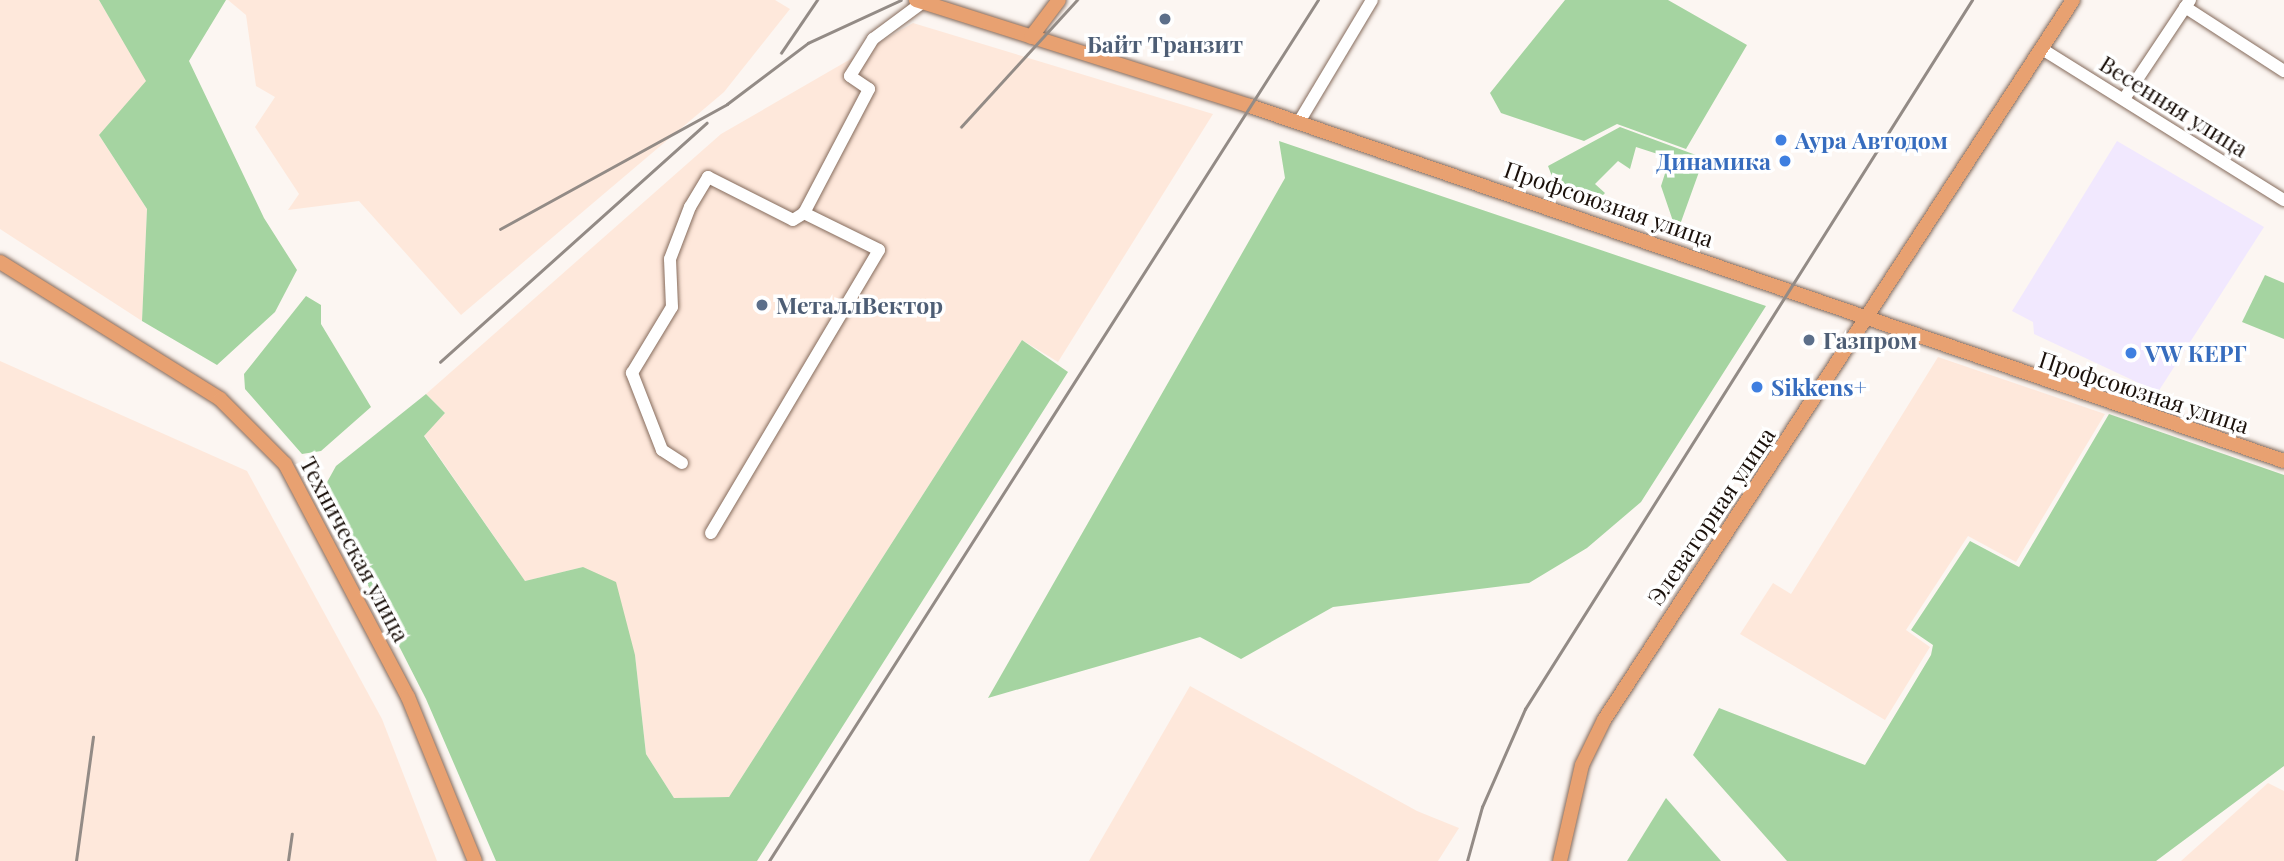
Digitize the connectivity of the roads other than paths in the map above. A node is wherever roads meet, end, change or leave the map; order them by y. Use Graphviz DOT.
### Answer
graph roads {
  1 [pos="1059,0"];
  2 [pos="1372,0"];
  3 [pos="2073,0"];
  4 [pos="919,1"];
  5 [pos="2188,4"];
  6 [pos="1031,37"];
  7 [pos="2042,49"];
  8 [pos="2284,71"];
  9 [pos="2124,99"];
  10 [pos="1299,122"];
  11 [pos="2284,200"];
  12 [pos="804,213"];
  13 [pos="0,262"];
  14 [pos="1867,323"];
  15 [pos="2284,461"];
  16 [pos="682,463"];
  17 [pos="711,533"];
  18 [pos="475,861"];
  19 [pos="1560,861"];
  1 -- 6 [label="main road"];
  2 -- 10 [label="street"];
  3 -- 7 [label="main road, Элеваторная улица"];
  4 -- 6 [label="main road, Профсоюзная улица"];
  4 -- 12 [label="street"];
  5 -- 8 [label="street"];
  5 -- 9 [label="street"];
  6 -- 10 [label="main road, Профсоюзная улица"];
  7 -- 9 [label="street, Весенняя улица"];
  7 -- 14 [label="main road, Элеваторная улица"];
  9 -- 11 [label="street, Весенняя улица"];
  10 -- 14 [label="main road, Профсоюзная улица"];
  12 -- 16 [label="street"];
  12 -- 17 [label="street"];
  13 -- 18 [label="main road, Техническая улица"];
  14 -- 15 [label="main road, Профсоюзная улица"];
  14 -- 19 [label="main road, Элеваторная улица"];
}
